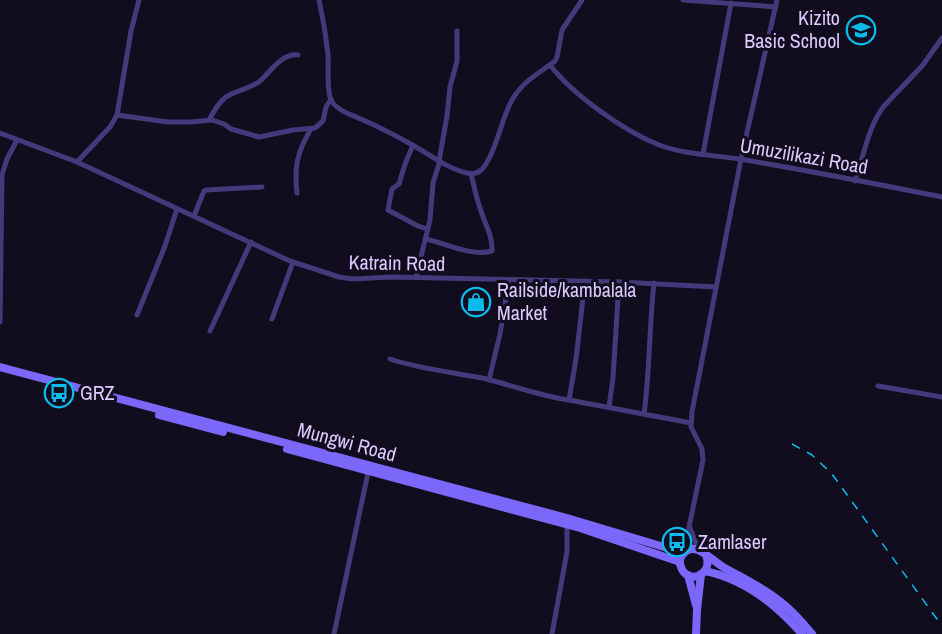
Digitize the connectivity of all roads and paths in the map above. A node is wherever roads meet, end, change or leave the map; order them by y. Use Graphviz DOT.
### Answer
graph roads {
  1 [pos="139,0"];
  2 [pos="319,0"];
  3 [pos="582,0"];
  4 [pos="683,0"];
  5 [pos="777,0"];
  6 [pos="728,2"];
  7 [pos="776,7"];
  8 [pos="457,31"];
  9 [pos="942,38"];
  10 [pos="298,56"];
  11 [pos="550,65"];
  12 [pos="331,99"];
  13 [pos="117,115"];
  14 [pos="209,120"];
  15 [pos="311,129"];
  16 [pos="0,133"];
  17 [pos="17,140"];
  18 [pos="413,145"];
  19 [pos="703,154"];
  20 [pos="741,159"];
  21 [pos="440,161"];
  22 [pos="77,162"];
  23 [pos="471,174"];
  24 [pos="855,181"];
  25 [pos="1,185"];
  26 [pos="262,187"];
  27 [pos="297,193"];
  28 [pos="942,197"];
  29 [pos="177,209"];
  30 [pos="194,216"];
  31 [pos="427,229"];
  32 [pos="1,235"];
  33 [pos="424,239"];
  34 [pos="251,242"];
  35 [pos="293,262"];
  36 [pos="416,277"];
  37 [pos="509,280"];
  38 [pos="585,281"];
  39 [pos="619,282"];
  40 [pos="654,283"];
  41 [pos="716,287"];
  42 [pos="137,315"];
  43 [pos="272,319"];
  44 [pos="0,322"];
  45 [pos="210,331"];
  46 [pos="390,359"];
  47 [pos="0,369"];
  48 [pos="489,380"];
  49 [pos="878,386"];
  50 [pos="942,397"];
  51 [pos="569,400"];
  52 [pos="609,407"];
  53 [pos="644,414"];
  54 [pos="691,423"];
  55 [pos="368,468"];
  56 [pos="567,525"];
  57 [pos="689,527"];
  58 [pos="685,552"];
  59 [pos="703,552"];
  60 [pos="680,562"];
  61 [pos="703,573"];
  62 [pos="688,575"];
  63 [pos="697,610"];
  64 [pos="334,634"];
  65 [pos="552,634"];
  66 [pos="696,634"];
  67 [pos="802,634"];
  68 [pos="812,634"];
  1 -- 13 [label="street"];
  2 -- 12 [label="street"];
  3 -- 11 [label="street"];
  4 -- 6 [label="street"];
  5 -- 7 [label="street"];
  6 -- 7 [label="street"];
  6 -- 19 [label="street"];
  7 -- 20 [label="street"];
  8 -- 21 [label="street"];
  9 -- 24 [label="street"];
  10 -- 14 [label="street"];
  11 -- 19 [label="street, Umuzilikazi Road"];
  11 -- 23 [label="street"];
  12 -- 15 [label="street"];
  12 -- 18 [label="street"];
  13 -- 14 [label="street"];
  13 -- 22 [label="street"];
  14 -- 15 [label="street"];
  15 -- 27 [label="street"];
  16 -- 17 [label="street, Katrain Road"];
  17 -- 22 [label="street, Katrain Road"];
  17 -- 25 [label="street"];
  18 -- 21 [label="street"];
  18 -- 31 [label="street"];
  19 -- 20 [label="street, Umuzilikazi Road"];
  20 -- 24 [label="street, Umuzilikazi Road"];
  20 -- 41 [label="street"];
  21 -- 23 [label="street"];
  21 -- 31 [label="street"];
  22 -- 29 [label="street, Katrain Road"];
  23 -- 33 [label="street"];
  24 -- 28 [label="street, Umuzilikazi Road"];
  25 -- 32 [label="street"];
  26 -- 30 [label="street"];
  29 -- 30 [label="street, Katrain Road"];
  29 -- 42 [label="street"];
  30 -- 34 [label="street, Katrain Road"];
  31 -- 33 [label="street"];
  32 -- 44 [label="street"];
  33 -- 36 [label="street"];
  34 -- 35 [label="street, Katrain Road"];
  34 -- 45 [label="street"];
  35 -- 36 [label="street, Katrain Road"];
  35 -- 43 [label="street"];
  36 -- 37 [label="street, Katrain Road"];
  37 -- 38 [label="street, Katrain Road"];
  37 -- 48 [label="street"];
  38 -- 39 [label="street, Katrain Road"];
  38 -- 51 [label="street"];
  39 -- 40 [label="street, Katrain Road"];
  39 -- 52 [label="street"];
  40 -- 41 [label="street, Katrain Road"];
  40 -- 53 [label="street"];
  41 -- 54 [label="street"];
  46 -- 48 [label="street"];
  47 -- 55 [label="main road, Mungwi Road"];
  48 -- 51 [label="street"];
  49 -- 50 [label="street"];
  51 -- 52 [label="street"];
  52 -- 53 [label="street"];
  53 -- 54 [label="street"];
  54 -- 57 [label="street"];
  55 -- 56 [label="main road, Mungwi Road"];
  55 -- 58 [label="main road, Mungwi Road"];
  55 -- 64 [label="street"];
  56 -- 60 [label="main road, Mungwi Road"];
  56 -- 65 [label="street"];
  57 -- 58 [label="street"];
  57 -- 59 [label="street"];
  58 -- 59 [label="main road"];
  58 -- 60 [label="main road"];
  59 -- 61 [label="main road"];
  59 -- 68 [label="main road"];
  60 -- 62 [label="main road"];
  61 -- 62 [label="main road"];
  61 -- 63 [label="main road"];
  61 -- 67 [label="main road"];
  62 -- 63 [label="main road"];
  63 -- 66 [label="main road"];
}
